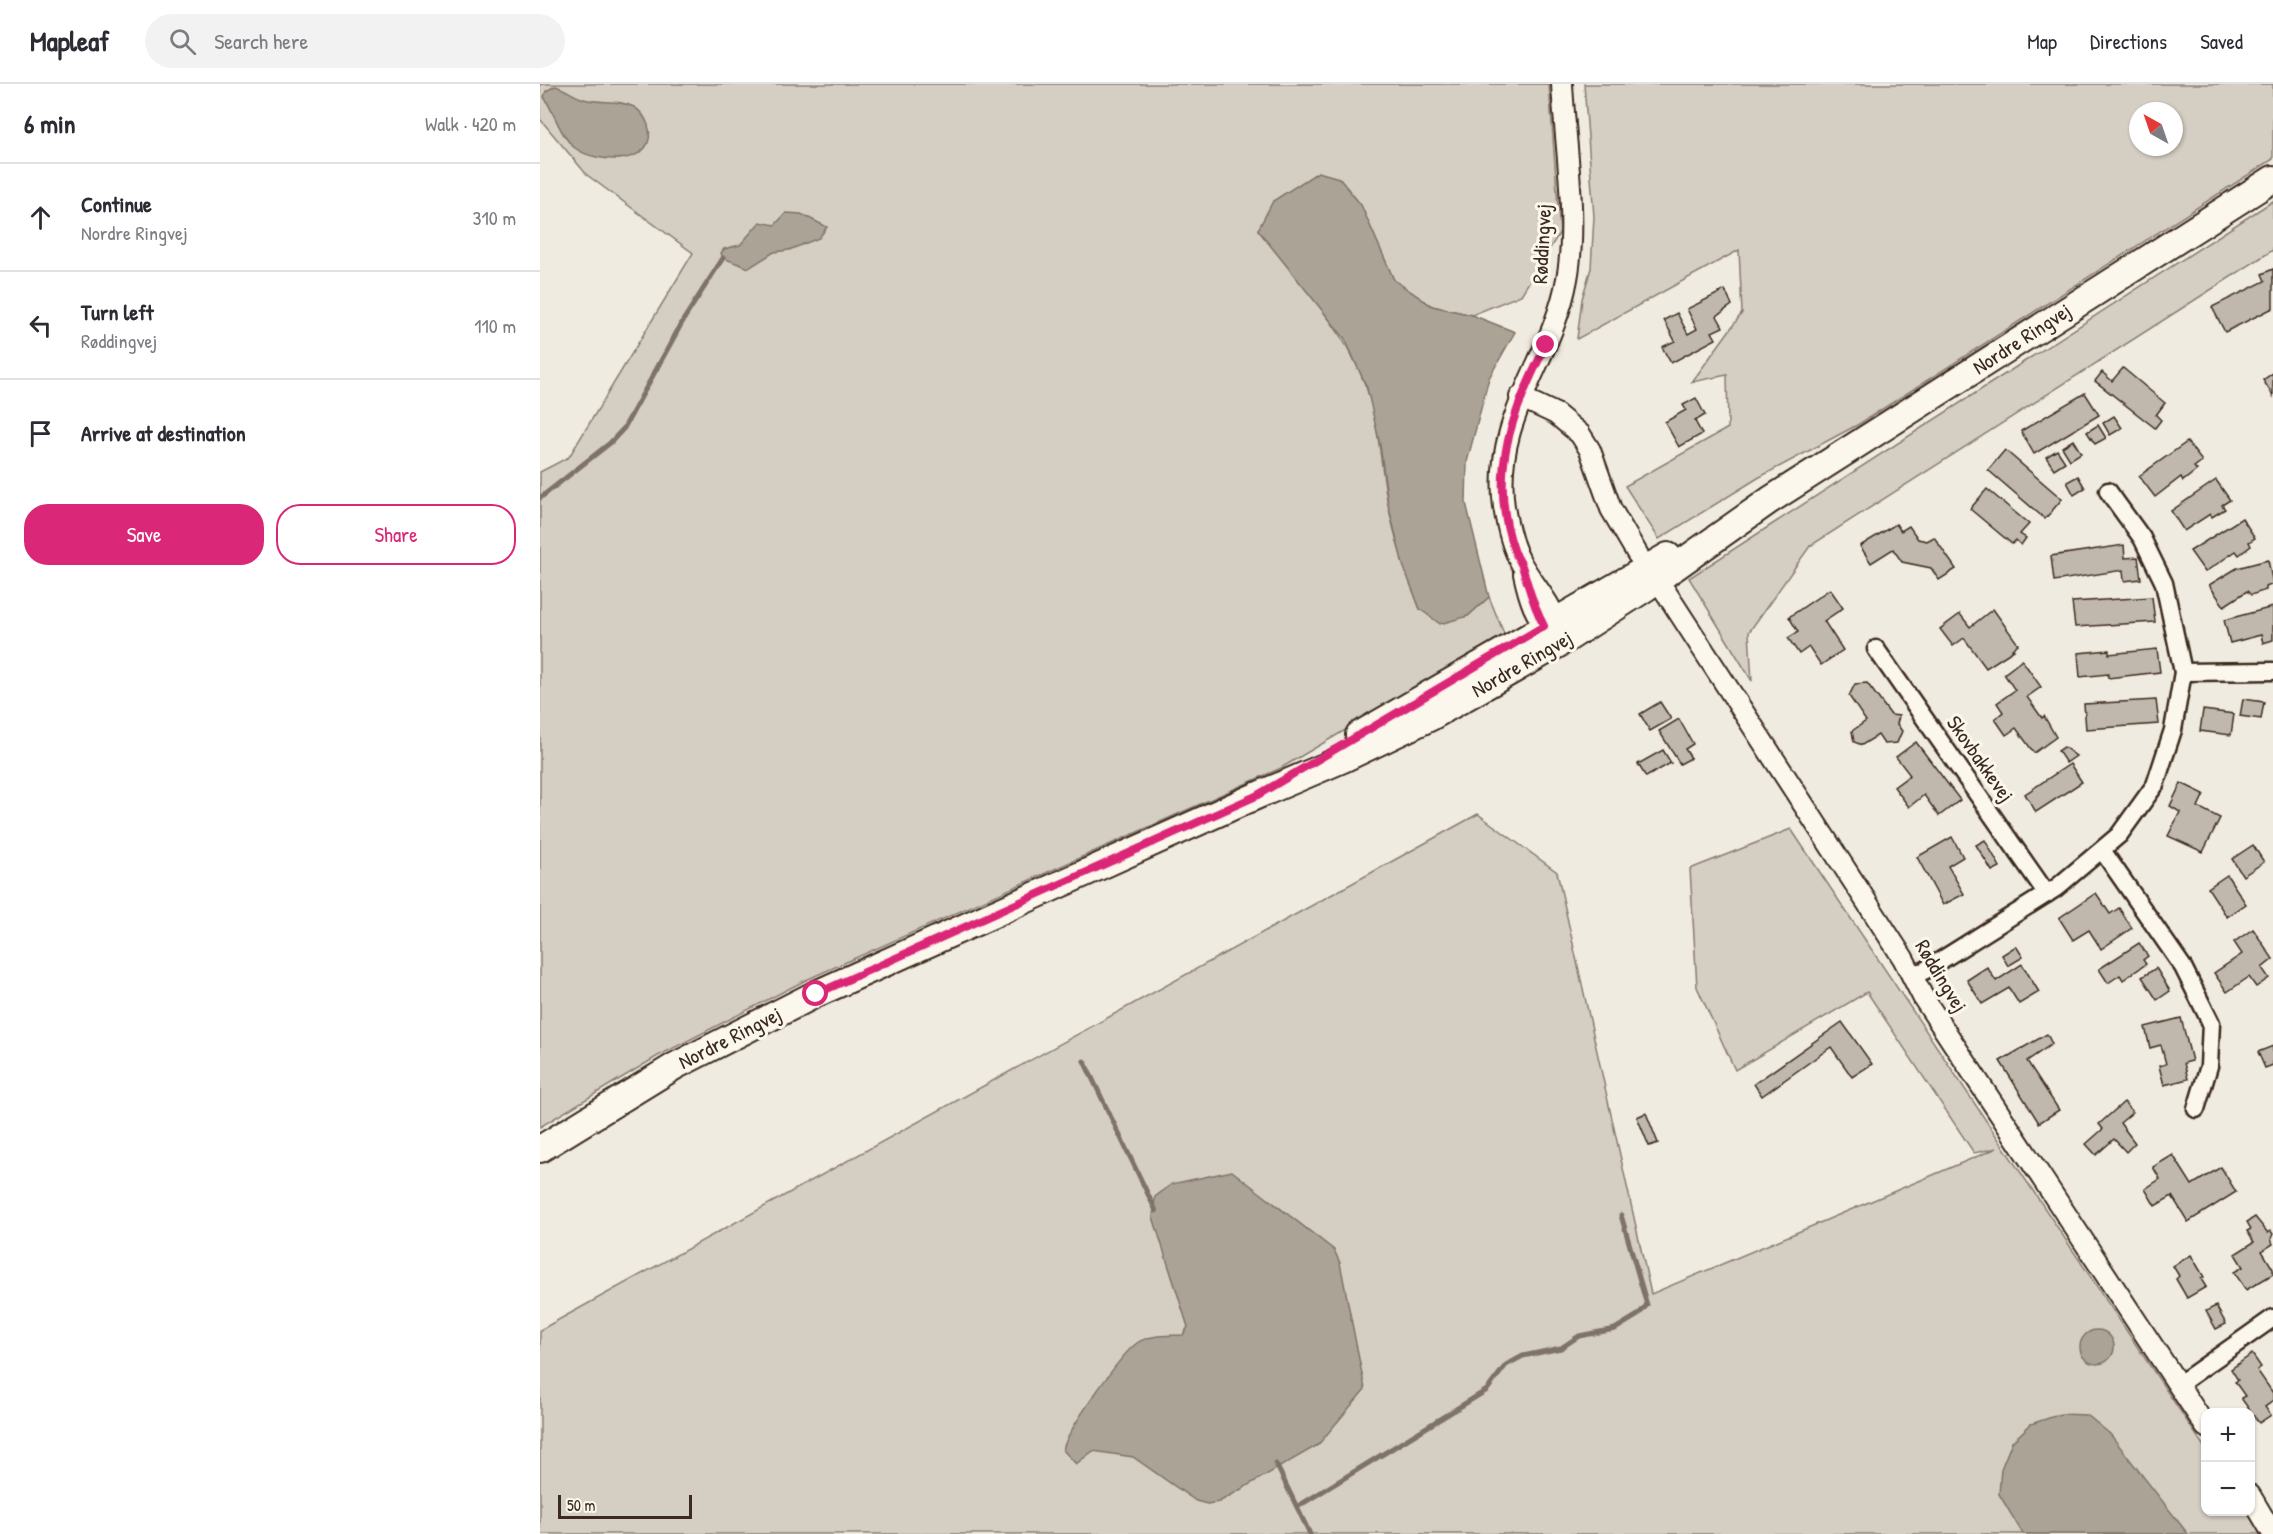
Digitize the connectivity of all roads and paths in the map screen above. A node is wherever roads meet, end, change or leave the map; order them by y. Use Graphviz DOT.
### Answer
graph roads {
  1 [pos="1562,84"];
  2 [pos="2273,179"];
  3 [pos="1520,397"];
  4 [pos="2108,491"];
  5 [pos="1638,555"];
  6 [pos="1665,591"];
  7 [pos="1554,629"];
  8 [pos="1876,649"];
  9 [pos="2241,670"];
  10 [pos="2273,671"];
  11 [pos="2183,672"];
  12 [pos="2273,683"];
  13 [pos="2102,850"];
  14 [pos="2047,894"];
  15 [pos="1911,974"];
  16 [pos="2196,1109"];
  17 [pos="540,1149"];
  18 [pos="2273,1318"];
  19 [pos="2178,1385"];
  20 [pos="2201,1421"];
  21 [pos="2255,1503"];
  22 [pos="2273,1534"];
  1 -- 3 [label="street, Røddingvej"];
  2 -- 7 [label="main road, Nordre Ringvej"];
  3 -- 5 [label="street"];
  3 -- 7 [label="street, Røddingvej"];
  4 -- 11 [label="street"];
  6 -- 15 [label="street, Røddingvej"];
  7 -- 17 [label="main road, Nordre Ringvej"];
  8 -- 14 [label="street, Skovbakkevej"];
  9 -- 10 [label="street"];
  9 -- 11 [label="street"];
  9 -- 12 [label="street"];
  11 -- 13 [label="street"];
  13 -- 14 [label="street"];
  13 -- 16 [label="street"];
  14 -- 15 [label="street"];
  15 -- 19 [label="street, Røddingvej"];
  18 -- 19 [label="street"];
  19 -- 20 [label="street, Røddingvej"];
  21 -- 22 [label="street"];
}
